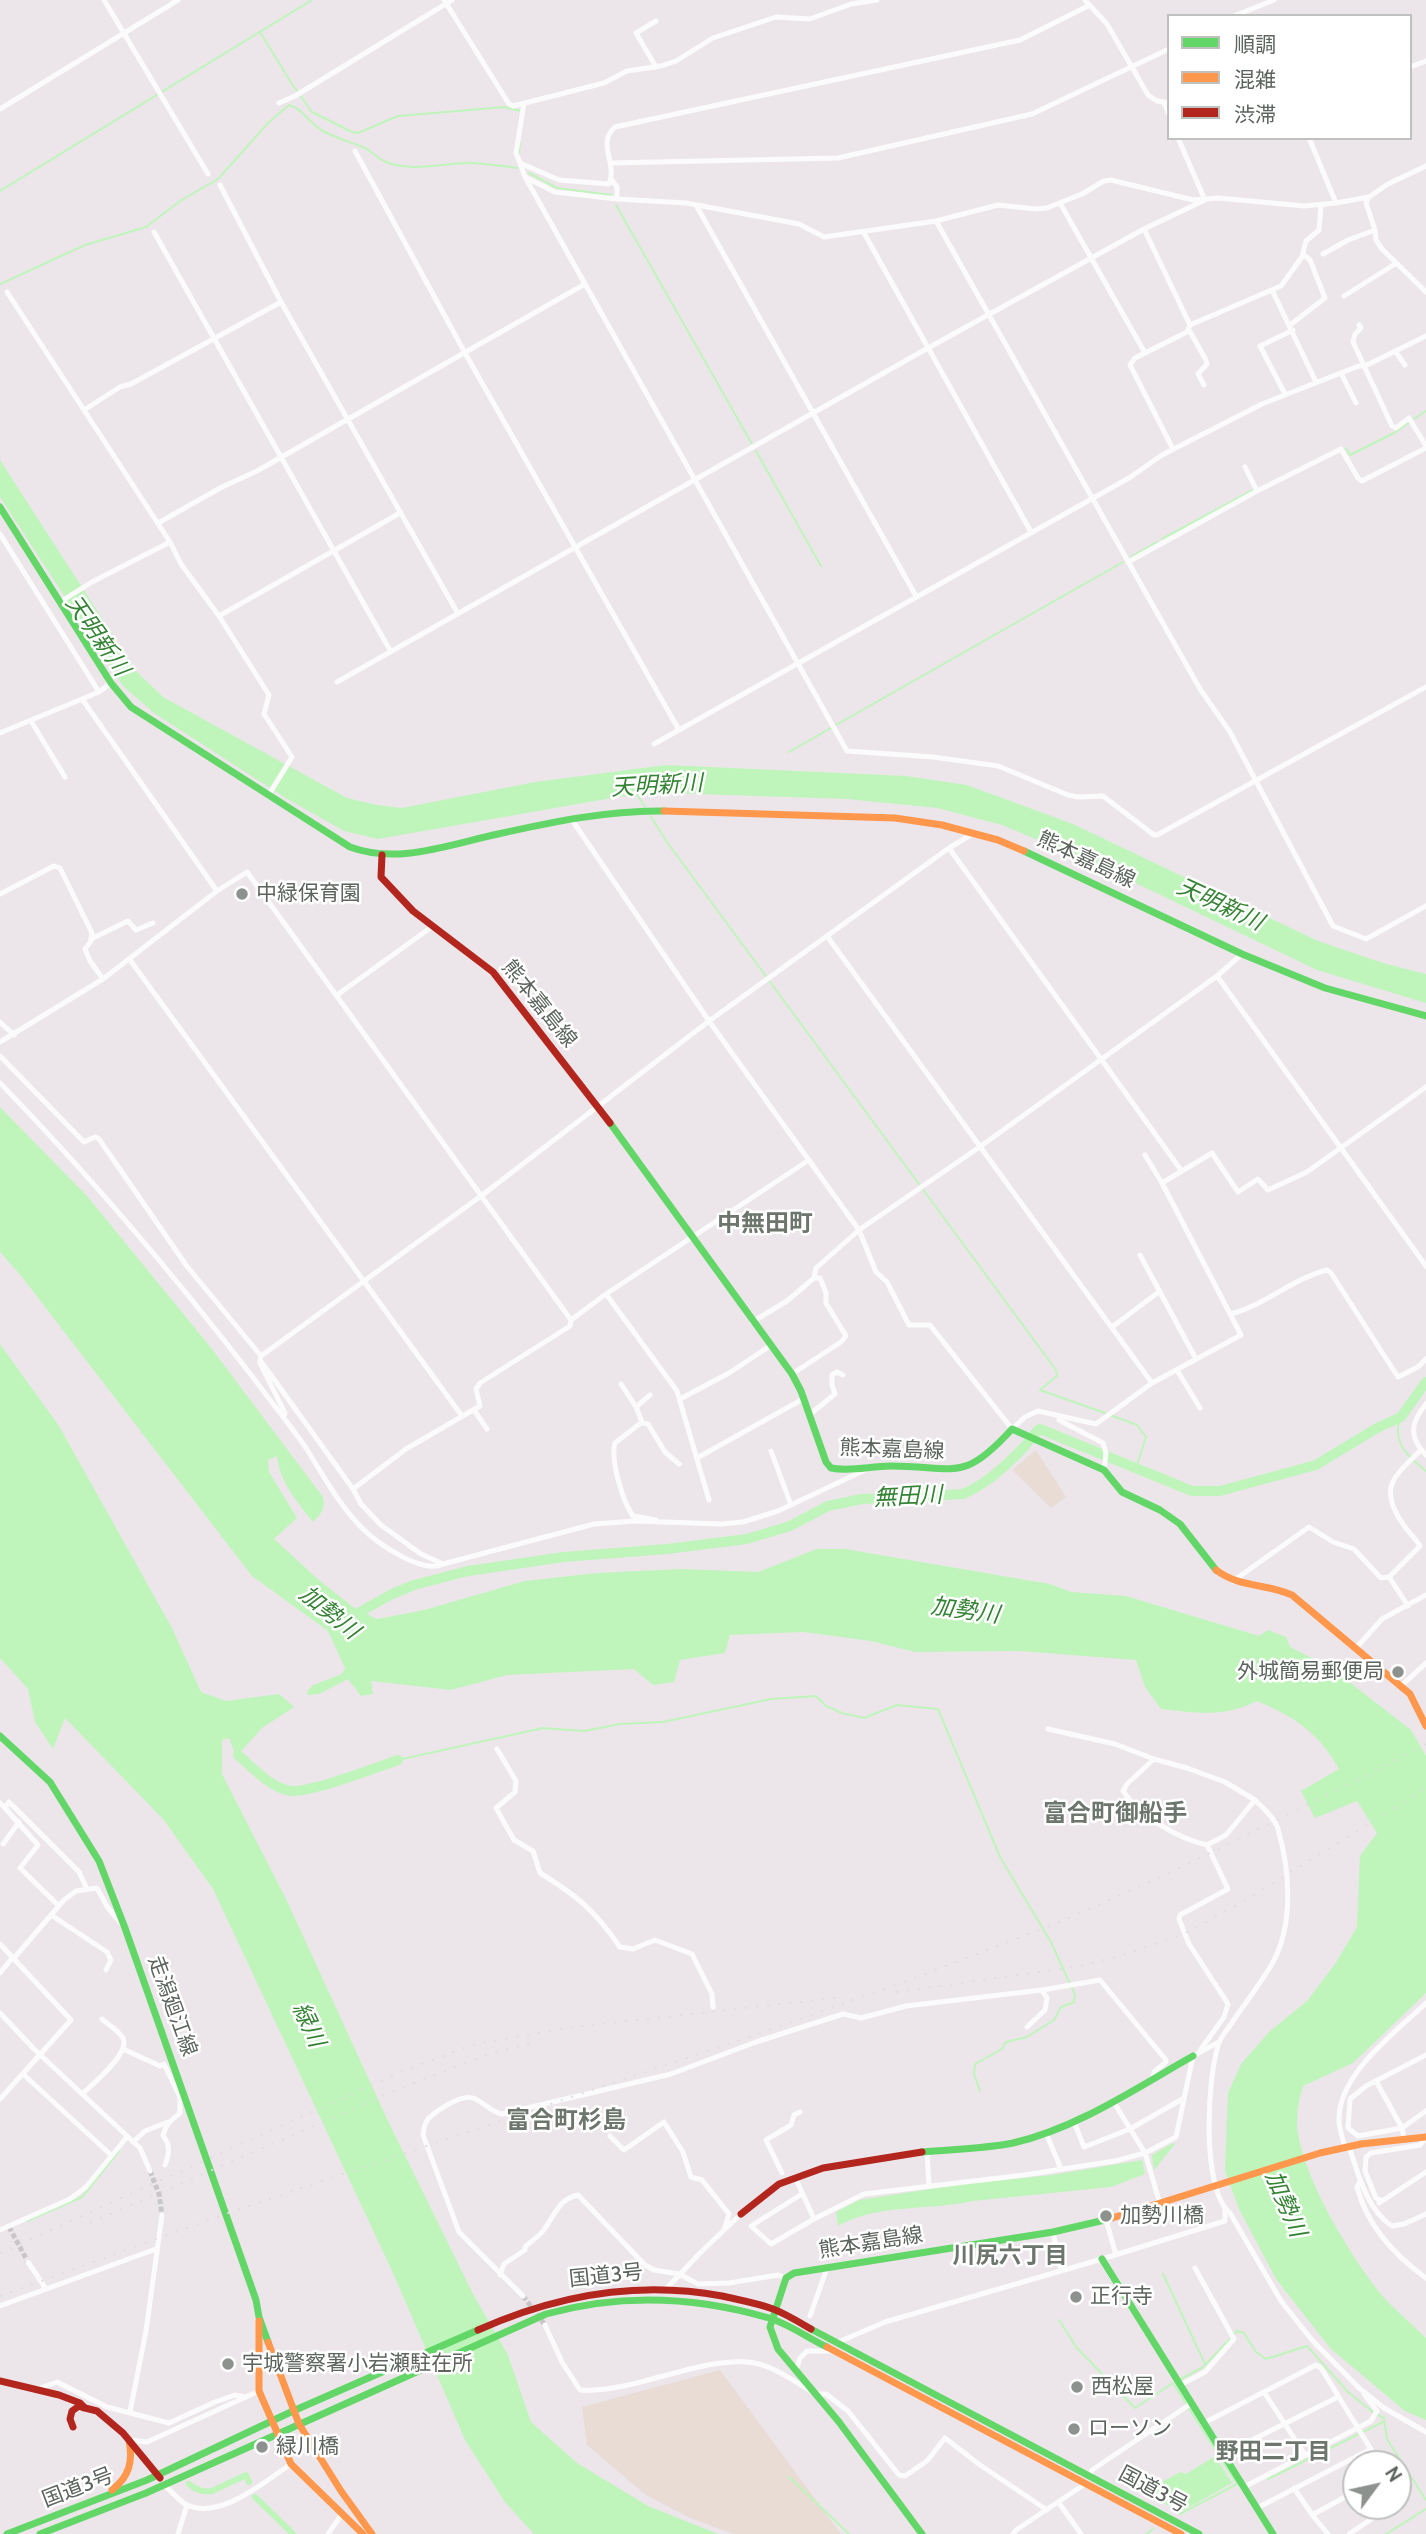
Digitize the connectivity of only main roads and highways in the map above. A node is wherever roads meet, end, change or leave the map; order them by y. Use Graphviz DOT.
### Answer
graph roads {
  1 [pos="0,507"];
  2 [pos="382,855"];
  3 [pos="1426,1016"];
  4 [pos="1426,1726"];
  5 [pos="0,1736"];
  6 [pos="1196,2054"];
  7 [pos="1426,2137"];
  8 [pos="741,2214"];
  9 [pos="1102,2259"];
  10 [pos="774,2309"];
  11 [pos="259,2317"];
  12 [pos="771,2319"];
  13 [pos="0,2381"];
  14 [pos="85,2408"];
  15 [pos="297,2409"];
  16 [pos="303,2423"];
  17 [pos="74,2427"];
  18 [pos="129,2440"];
  19 [pos="158,2475"];
  20 [pos="1088,2480"];
  21 [pos="164,2485"];
  22 [pos="97,2500"];
  23 [pos="7,2534"];
  24 [pos="40,2534"];
  25 [pos="363,2534"];
  26 [pos="372,2534"];
  27 [pos="922,2534"];
  28 [pos="1181,2534"];
  29 [pos="1199,2534"];
  30 [pos="1273,2534"];
  1 -- 2 [label="main road, 熊本嘉島線"];
  2 -- 3 [label="main road, 熊本嘉島線"];
  2 -- 4 [label="main road, 熊本嘉島線"];
  5 -- 11 [label="main road, 走潟廻江線"];
  6 -- 8 [label="main road"];
  7 -- 10 [label="main road, 熊本嘉島線"];
  9 -- 30 [label="main road"];
  10 -- 12 [label="main road"];
  10 -- 15 [label="main road, 国道3号"];
  10 -- 20 [label="main road, 国道3号"];
  11 -- 15 [label="main road, 走潟廻江線"];
  11 -- 25 [label="main road, 走潟廻江線"];
  12 -- 16 [label="main road, 国道3号"];
  12 -- 20 [label="main road, 国道3号"];
  12 -- 27 [label="main road"];
  13 -- 14 [label="main road"];
  14 -- 17 [label="main road"];
  14 -- 18 [label="main road"];
  15 -- 16 [label="main road, 走潟廻江線"];
  15 -- 19 [label="main road, 国道3号"];
  16 -- 21 [label="main road, 国道3号"];
  16 -- 26 [label="main road, 走潟廻江線"];
  18 -- 19 [label="main road"];
  18 -- 22 [label="main road"];
  19 -- 21 [label="main road"];
  19 -- 22 [label="main road, 国道3号"];
  20 -- 28 [label="main road, 国道3号"];
  20 -- 29 [label="main road, 国道3号"];
  21 -- 24 [label="main road, 国道3号"];
  22 -- 23 [label="main road, 国道3号"];
}
